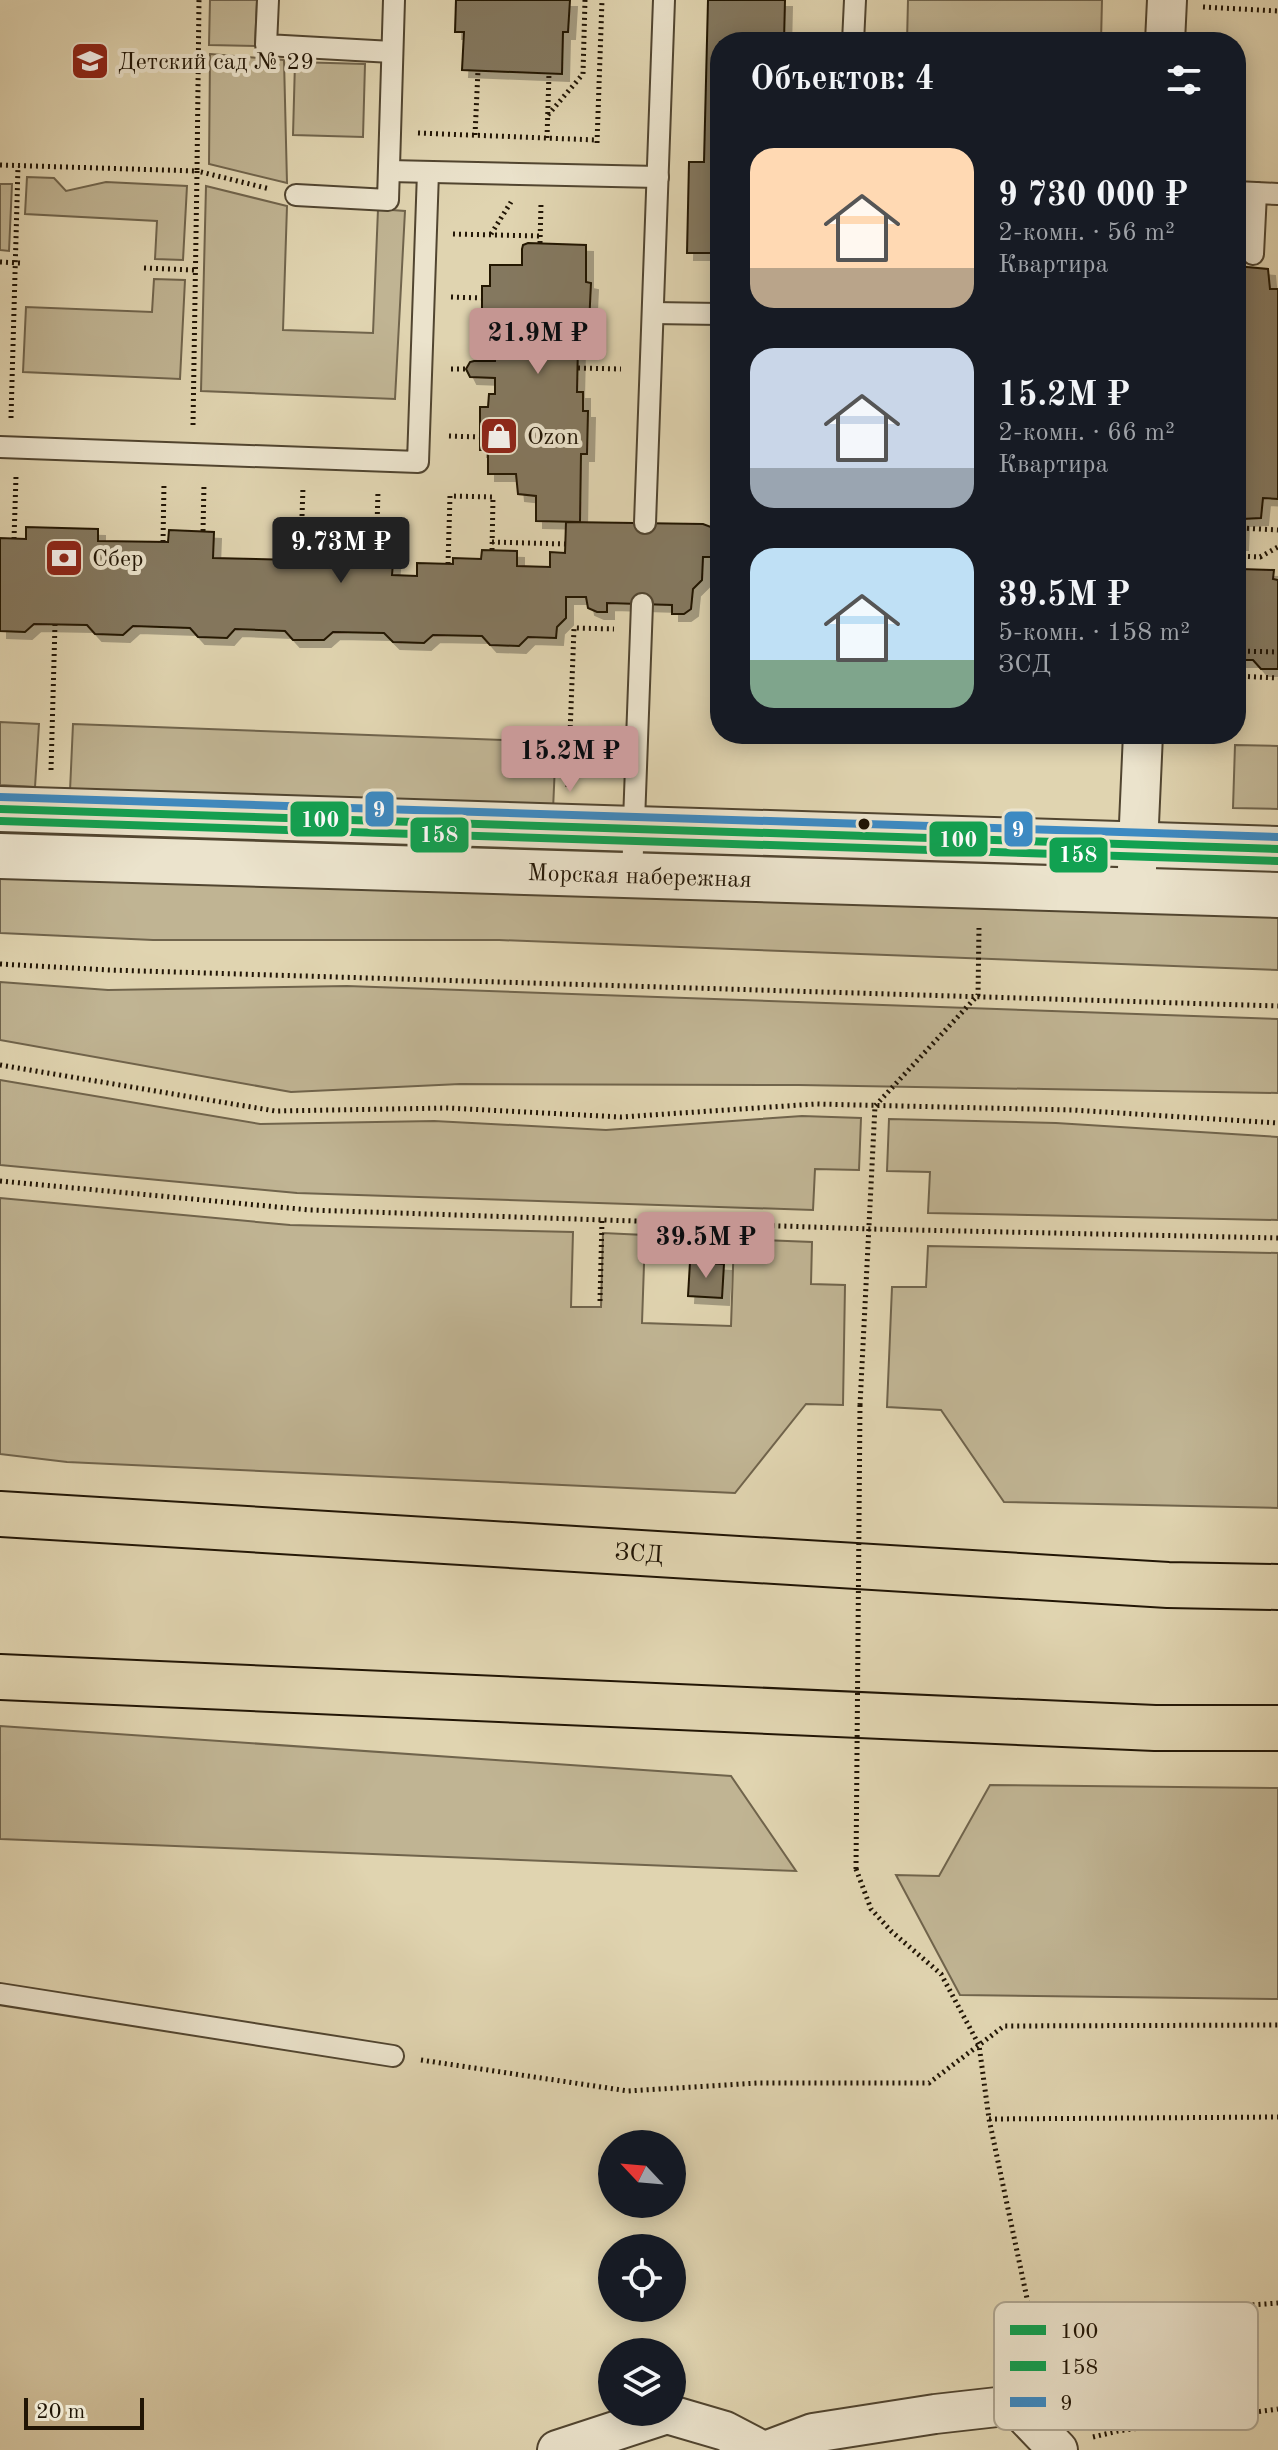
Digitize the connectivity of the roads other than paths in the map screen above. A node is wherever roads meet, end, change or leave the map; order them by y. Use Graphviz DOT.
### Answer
graph roads {
  1 [pos="268,0"];
  2 [pos="394,0"];
  3 [pos="664,0"];
  4 [pos="855,0"];
  5 [pos="853,32"];
  6 [pos="392,52"];
  7 [pos="389,171"];
  8 [pos="428,172"];
  9 [pos="658,177"];
  10 [pos="1246,193"];
  11 [pos="1278,194"];
  12 [pos="296,195"];
  13 [pos="1253,254"];
  14 [pos="653,313"];
  15 [pos="710,314"];
  16 [pos="9,447"];
  17 [pos="645,523"];
  18 [pos="642,604"];
  19 [pos="1143,744"];
  20 [pos="0,809"];
  21 [pos="633,830"];
  22 [pos="1138,845"];
  23 [pos="1278,849"];
  24 [pos="0,856"];
  25 [pos="632,876"];
  26 [pos="1136,891"];
  27 [pos="1278,895"];
  28 [pos="0,1514"];
  29 [pos="1278,1587"];
  30 [pos="0,1677"];
  31 [pos="1278,1728"];
  32 [pos="0,1994"];
  33 [pos="393,2056"];
  34 [pos="994,2407"];
  35 [pos="1050,2430"];
  36 [pos="1071,2445"];
  37 [pos="557,2450"];
  38 [pos="761,2450"];
  39 [pos="768,2450"];
  1 -- 6 [label="lane"];
  2 -- 6 [label="lane"];
  3 -- 9 [label="lane"];
  4 -- 5 [label="lane"];
  6 -- 7 [label="lane"];
  7 -- 8 [label="lane"];
  7 -- 12 [label="lane"];
  8 -- 9 [label="lane"];
  8 -- 16 [label="lane"];
  9 -- 14 [label="lane"];
  10 -- 11 [label="lane"];
  10 -- 13 [label="lane"];
  14 -- 15 [label="lane"];
  14 -- 17 [label="lane"];
  18 -- 21 [label="lane"];
  19 -- 22 [label="street"];
  20 -- 21 [label="street, Морская набережная"];
  21 -- 22 [label="street, Морская набережная"];
  21 -- 25 [label="lane"];
  22 -- 23 [label="street, Морская набережная"];
  22 -- 26 [label="street"];
  24 -- 25 [label="street, Морская набережная"];
  25 -- 26 [label="street, Морская набережная"];
  26 -- 27 [label="street, Морская набережная"];
  28 -- 29 [label="highway, ЗСД"];
  30 -- 31 [label="highway"];
  32 -- 33 [label="lane"];
  34 -- 39 [label="street"];
  35 -- 36 [label="street"];
  37 -- 38 [label="street"];
}
